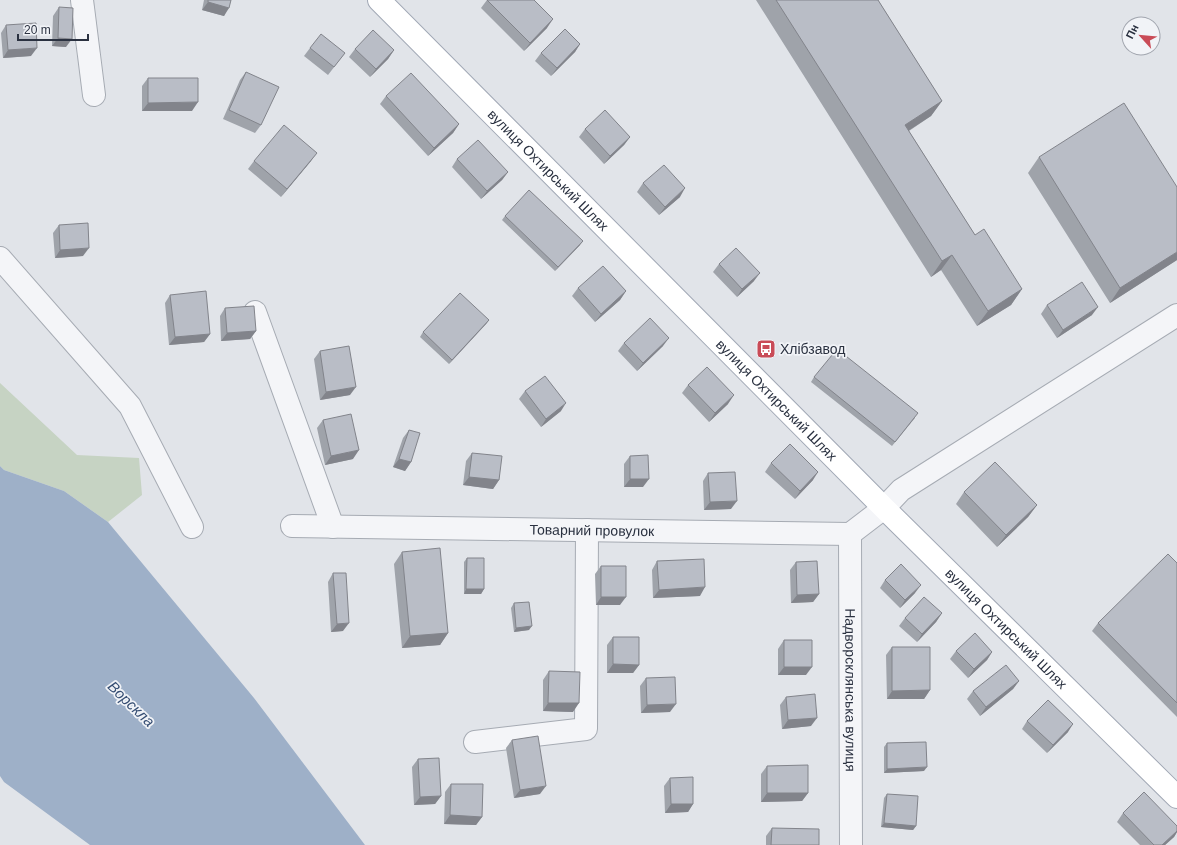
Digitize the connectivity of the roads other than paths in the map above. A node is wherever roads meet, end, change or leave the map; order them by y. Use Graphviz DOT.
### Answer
graph roads {
  1 [pos="82,0"];
  2 [pos="379,0"];
  3 [pos="94,95"];
  4 [pos="0,258"];
  5 [pos="255,312"];
  6 [pos="1177,315"];
  7 [pos="884,508"];
  8 [pos="292,526"];
  9 [pos="192,527"];
  10 [pos="333,527"];
  11 [pos="587,530"];
  12 [pos="850,534"];
  13 [pos="475,742"];
  14 [pos="1177,797"];
  15 [pos="851,845"];
  1 -- 3 [label="street"];
  2 -- 7 [label="main road, вулиця Охтирський Шлях"];
  4 -- 9 [label="street"];
  5 -- 10 [label="street"];
  6 -- 7 [label="street"];
  7 -- 12 [label="street"];
  7 -- 14 [label="main road, вулиця Охтирський Шлях"];
  8 -- 10 [label="street, Товарний провулок"];
  10 -- 11 [label="street, Товарний провулок"];
  11 -- 12 [label="street, Товарний провулок"];
  11 -- 13 [label="street"];
  12 -- 15 [label="street, Надворсклянська вулиця"];
}
